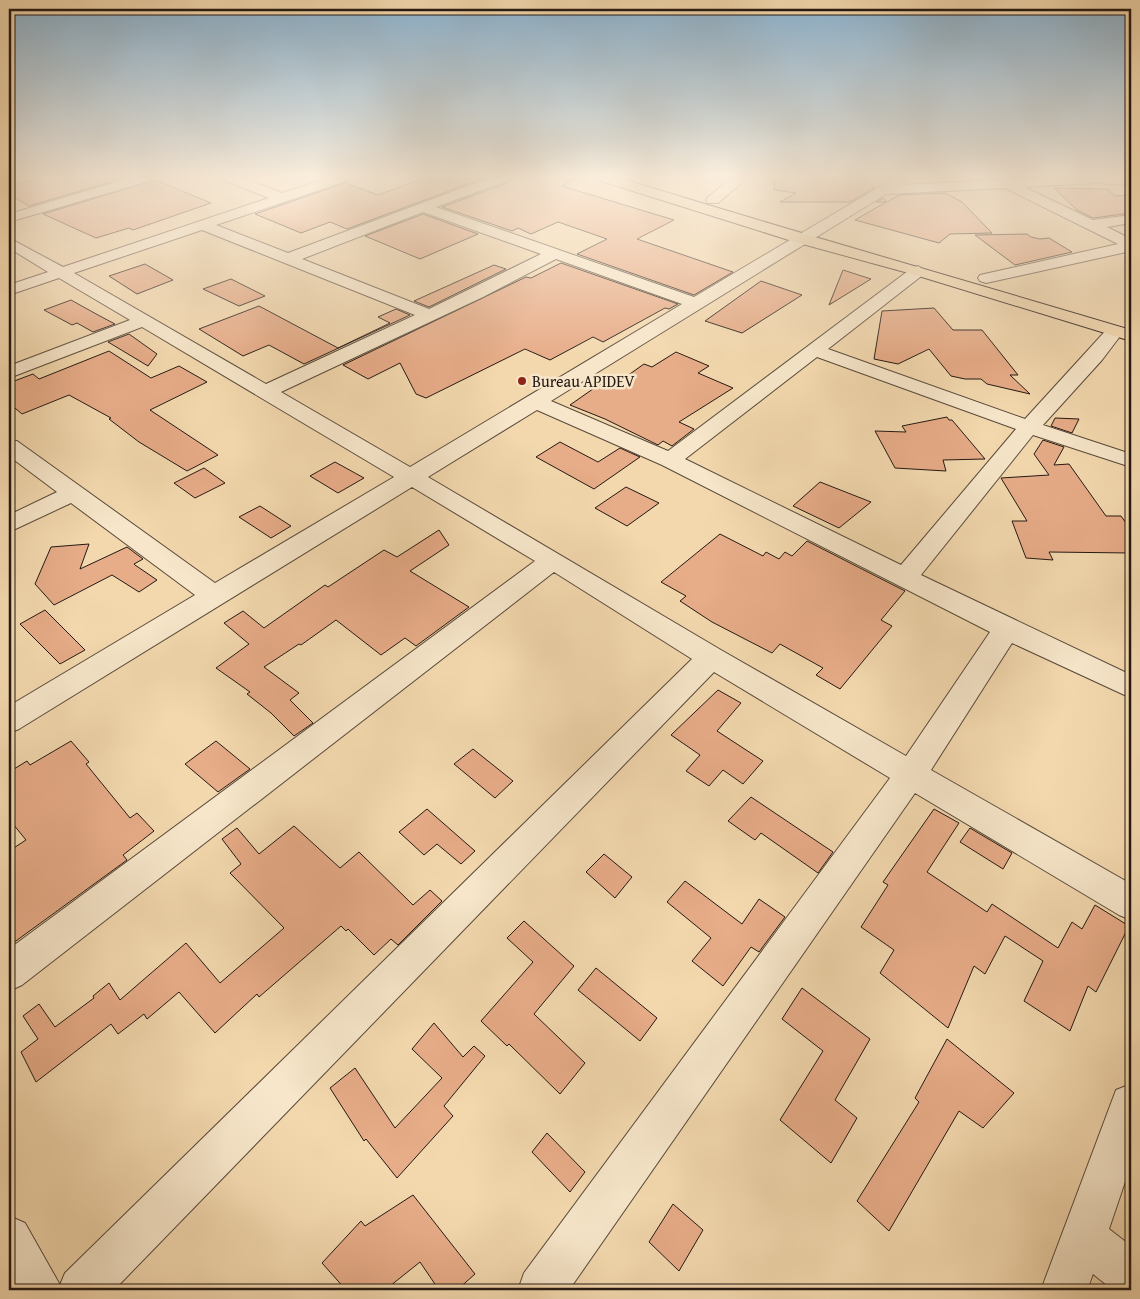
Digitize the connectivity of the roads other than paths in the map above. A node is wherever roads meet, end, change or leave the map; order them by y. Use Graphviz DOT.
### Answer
graph roads {
  1 [pos="162,239"];
  2 [pos="236,239"];
  3 [pos="343,239"];
  4 [pos="514,239"];
  5 [pos="801,239"];
  6 [pos="818,239"];
  7 [pos="822,239"];
  8 [pos="1117,239"];
  9 [pos="9,242"];
  10 [pos="1131,246"];
  11 [pos="556,253"];
  12 [pos="287,260"];
  13 [pos="918,271"];
  14 [pos="61,272"];
  15 [pos="986,278"];
  16 [pos="9,290"];
  17 [pos="695,303"];
  18 [pos="430,316"];
  19 [pos="143,321"];
  20 [pos="1123,324"];
  21 [pos="814,350"];
  22 [pos="9,372"];
  23 [pos="265,392"];
  24 [pos="533,401"];
  25 [pos="1029,427"];
  26 [pos="9,446"];
  27 [pos="670,460"];
  28 [pos="1131,461"];
  29 [pos="408,477"];
  30 [pos="73,493"];
  31 [pos="9,524"];
  32 [pos="553,560"];
  33 [pos="905,577"];
  34 [pos="216,597"];
  35 [pos="1007,629"];
  36 [pos="711,657"];
  37 [pos="1131,688"];
  38 [pos="9,721"];
  39 [pos="911,774"];
  40 [pos="1131,904"];
  41 [pos="9,972"];
  42 [pos="1131,1105"];
  43 [pos="1083,1237"];
  44 [pos="9,1239"];
  45 [pos="1131,1275"];
  46 [pos="39,1290"];
  47 [pos="82,1290"];
  48 [pos="541,1290"];
  49 [pos="1064,1290"];
  1 -- 14 [label="street"];
  2 -- 12 [label="street"];
  3 -- 12 [label="street"];
  4 -- 11 [label="street"];
  5 -- 17 [label="street"];
  6 -- 13 [label="highway"];
  7 -- 15 [label="highway"];
  8 -- 10 [label="street"];
  9 -- 14 [label="street"];
  10 -- 15 [label="street"];
  11 -- 17 [label="street"];
  11 -- 18 [label="street"];
  12 -- 18 [label="street"];
  13 -- 20 [label="highway"];
  13 -- 21 [label="street"];
  14 -- 16 [label="street"];
  14 -- 19 [label="street"];
  15 -- 20 [label="highway"];
  17 -- 24 [label="street"];
  18 -- 23 [label="street"];
  19 -- 22 [label="street"];
  19 -- 23 [label="street"];
  20 -- 25 [label="street"];
  21 -- 25 [label="street"];
  21 -- 27 [label="street"];
  23 -- 29 [label="street"];
  24 -- 27 [label="street"];
  24 -- 29 [label="street"];
  25 -- 28 [label="street"];
  25 -- 33 [label="street"];
  26 -- 30 [label="street"];
  27 -- 33 [label="street"];
  29 -- 32 [label="street"];
  29 -- 34 [label="street"];
  30 -- 31 [label="street"];
  30 -- 34 [label="street"];
  32 -- 36 [label="street"];
  32 -- 41 [label="street"];
  33 -- 35 [label="street"];
  34 -- 38 [label="street"];
  35 -- 37 [label="street"];
  35 -- 39 [label="street"];
  36 -- 39 [label="street"];
  36 -- 47 [label="street"];
  39 -- 40 [label="street"];
  39 -- 48 [label="street"];
  42 -- 43 [label="street"];
  43 -- 45 [label="street"];
  43 -- 49 [label="street"];
  44 -- 46 [label="street"];
}
